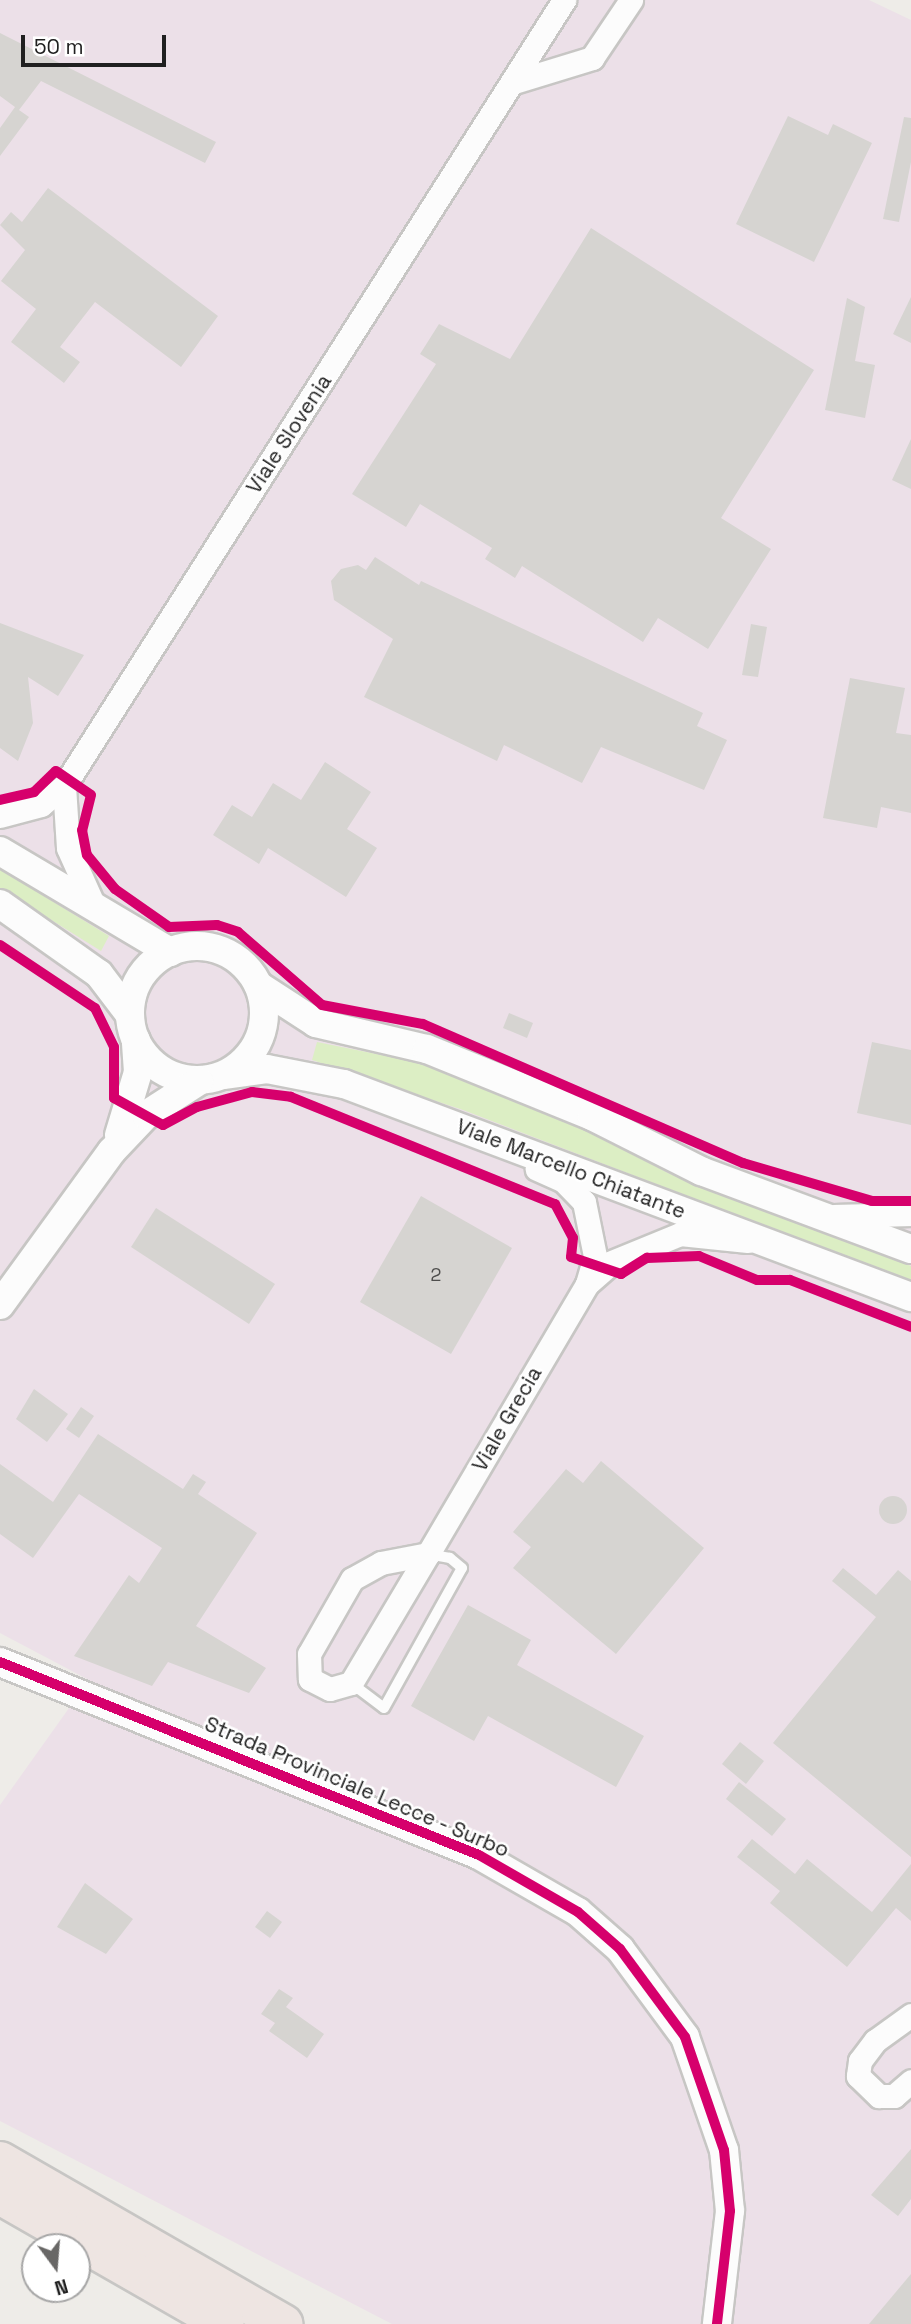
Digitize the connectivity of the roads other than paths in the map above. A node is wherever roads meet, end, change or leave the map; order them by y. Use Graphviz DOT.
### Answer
graph roads {
  1 [pos="564,0"];
  2 [pos="631,0"];
  3 [pos="514,82"];
  4 [pos="64,786"];
  5 [pos="0,816"];
  6 [pos="0,851"];
  7 [pos="0,904"];
  8 [pos="95,908"];
  9 [pos="170,952"];
  10 [pos="259,986"];
  11 [pos="133,1028"];
  12 [pos="212,1078"];
  13 [pos="455,1125"];
  14 [pos="112,1151"];
  15 [pos="911,1214"];
  16 [pos="820,1216"];
  17 [pos="762,1241"];
  18 [pos="911,1249"];
  19 [pos="587,1284"];
  20 [pos="911,1297"];
  21 [pos="0,1305"];
  22 [pos="428,1554"];
  23 [pos="0,1662"];
  24 [pos="351,1683"];
  25 [pos="911,2015"];
  26 [pos="911,2081"];
  27 [pos="0,2161"];
  28 [pos="0,2195"];
  29 [pos="225,2324"];
  30 [pos="283,2324"];
  31 [pos="717,2324"];
  1 -- 3 [label="street, Viale Slovenia"];
  2 -- 3 [label="street"];
  3 -- 4 [label="street, Viale Slovenia"];
  4 -- 5 [label="street, Viale Slovenia"];
  4 -- 8 [label="street"];
  6 -- 8 [label="street"];
  7 -- 11 [label="street, Viale Marcello Chiatante"];
  8 -- 9 [label="street"];
  9 -- 10 [label="street"];
  9 -- 11 [label="street"];
  10 -- 12 [label="street"];
  10 -- 16 [label="street"];
  11 -- 12 [label="street, Viale Marcello Chiatante"];
  11 -- 14 [label="street"];
  12 -- 13 [label="street, Viale Marcello Chiatante"];
  12 -- 14 [label="street"];
  13 -- 17 [label="street, Viale Marcello Chiatante"];
  13 -- 19 [label="street, Viale Grecia"];
  14 -- 21 [label="street"];
  15 -- 16 [label="street"];
  16 -- 18 [label="street"];
  17 -- 19 [label="street, Viale Grecia"];
  17 -- 20 [label="street, Viale Marcello Chiatante"];
  19 -- 22 [label="street, Viale Grecia"];
  22 -- 24 [label="street, Viale Grecia"];
  22 -- 24 [label="street"];
  22 -- 24 [label="lane"];
  23 -- 31 [label="street, Strada Provinciale Lecce - Surbo"];
  25 -- 26 [label="street"];
  27 -- 30 [label="highway"];
  28 -- 29 [label="highway"];
}
